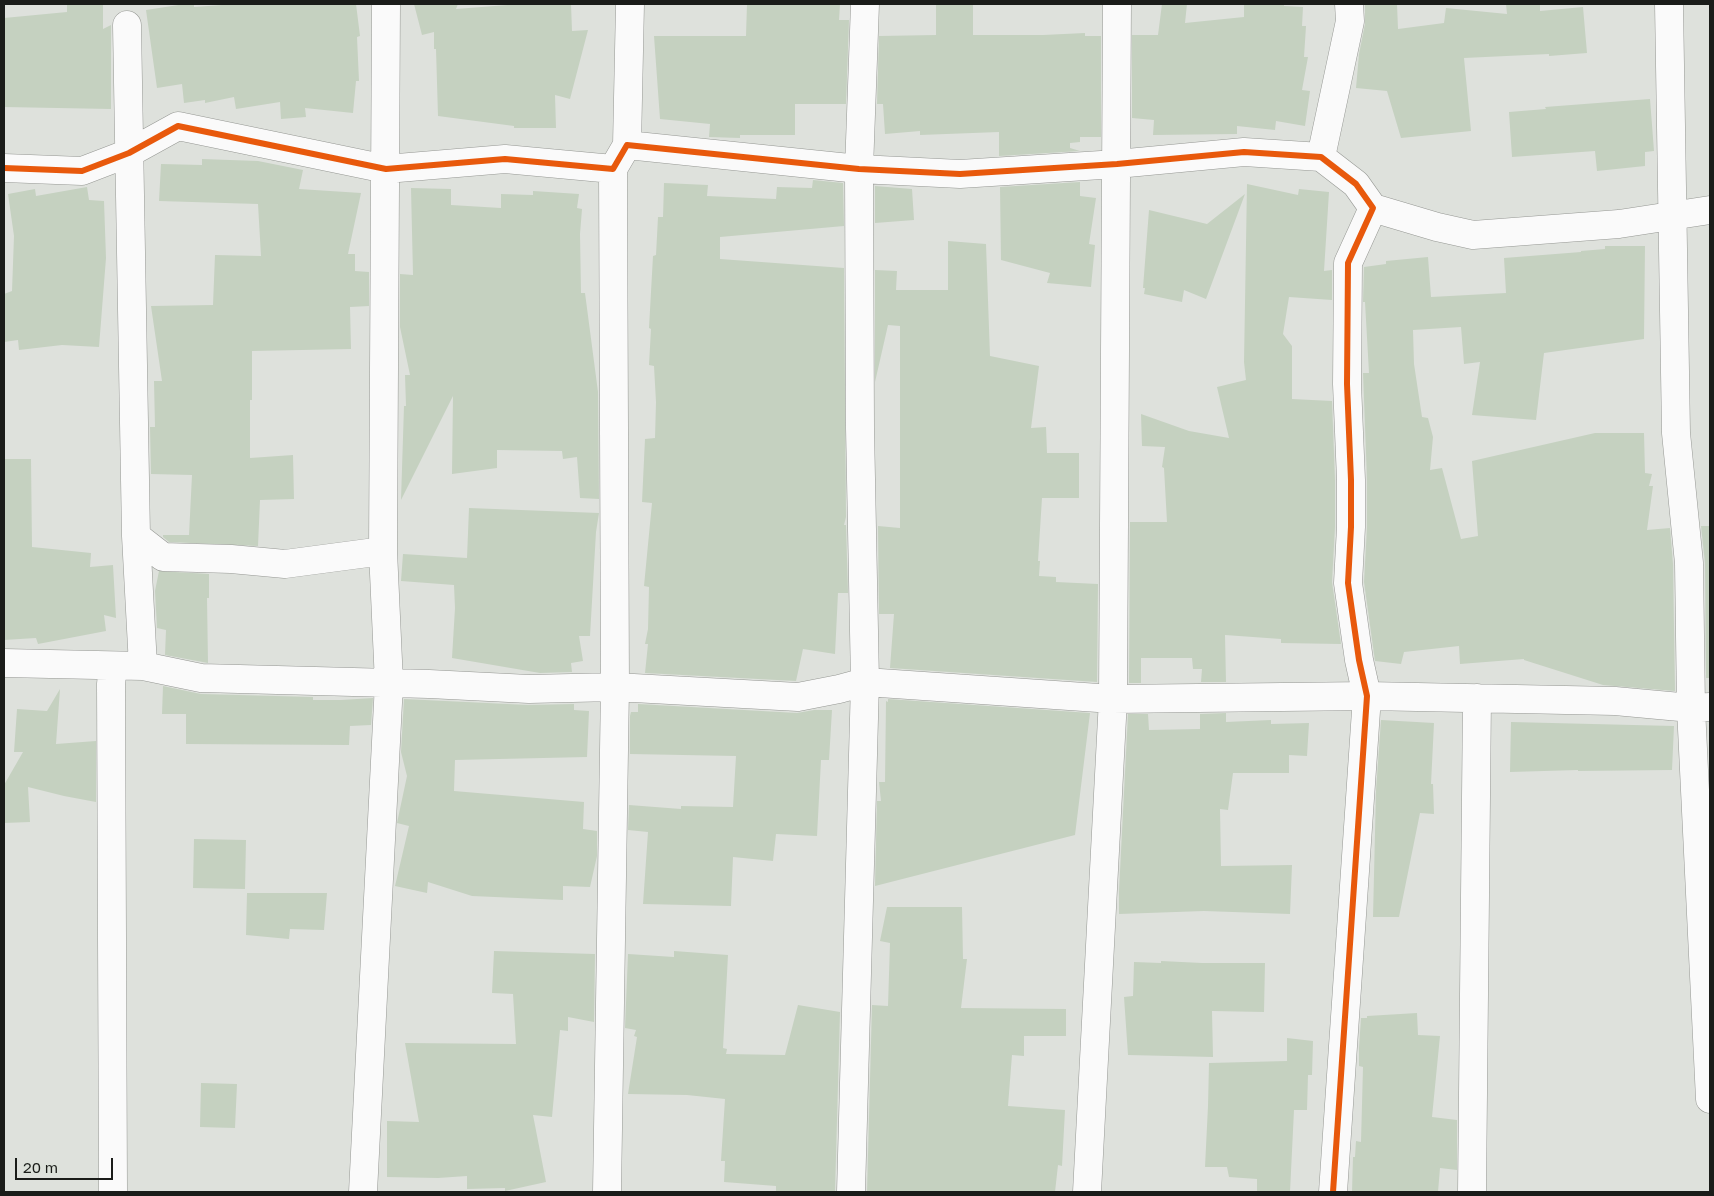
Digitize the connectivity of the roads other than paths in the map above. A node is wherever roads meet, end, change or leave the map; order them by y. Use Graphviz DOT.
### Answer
graph roads {
  1 [pos="386,4"];
  2 [pos="630,4"];
  3 [pos="865,4"];
  4 [pos="1117,4"];
  5 [pos="1348,4"];
  6 [pos="1669,4"];
  7 [pos="127,25"];
  8 [pos="627,145"];
  9 [pos="128,153"];
  10 [pos="1321,158"];
  11 [pos="1117,164"];
  12 [pos="4,168"];
  13 [pos="859,168"];
  14 [pos="613,169"];
  15 [pos="386,170"];
  16 [pos="1373,208"];
  17 [pos="1710,210"];
  18 [pos="1673,215"];
  19 [pos="136,536"];
  20 [pos="382,551"];
  21 [pos="4,663"];
  22 [pos="113,666"];
  23 [pos="143,666"];
  24 [pos="865,682"];
  25 [pos="389,683"];
  26 [pos="615,687"];
  27 [pos="1367,696"];
  28 [pos="1477,698"];
  29 [pos="1113,699"];
  30 [pos="1700,707"];
  31 [pos="1710,1099"];
  32 [pos="113,1192"];
  33 [pos="363,1192"];
  34 [pos="607,1192"];
  35 [pos="851,1192"];
  36 [pos="1087,1192"];
  37 [pos="1333,1192"];
  38 [pos="1472,1192"];
  1 -- 15 [label="street"];
  2 -- 8 [label="street"];
  3 -- 13 [label="street"];
  4 -- 11 [label="street"];
  5 -- 10 [label="street"];
  6 -- 18 [label="street"];
  7 -- 9 [label="street"];
  8 -- 13 [label="street"];
  8 -- 14 [label="street"];
  9 -- 12 [label="street"];
  9 -- 15 [label="street"];
  9 -- 19 [label="street"];
  10 -- 11 [label="street"];
  10 -- 16 [label="street"];
  11 -- 13 [label="street"];
  11 -- 29 [label="street"];
  13 -- 24 [label="street"];
  14 -- 15 [label="street"];
  14 -- 26 [label="street"];
  15 -- 20 [label="street"];
  16 -- 18 [label="street"];
  16 -- 27 [label="street"];
  17 -- 18 [label="street"];
  18 -- 30 [label="street"];
  19 -- 20 [label="street"];
  19 -- 23 [label="street"];
  20 -- 25 [label="street"];
  21 -- 22 [label="street"];
  22 -- 23 [label="street"];
  22 -- 32 [label="street"];
  23 -- 25 [label="street"];
  24 -- 26 [label="street"];
  24 -- 29 [label="street"];
  24 -- 35 [label="street"];
  25 -- 26 [label="street"];
  25 -- 33 [label="street"];
  26 -- 34 [label="street"];
  27 -- 28 [label="street"];
  27 -- 29 [label="street"];
  27 -- 37 [label="street"];
  28 -- 30 [label="street"];
  28 -- 38 [label="street"];
  29 -- 36 [label="street"];
  30 -- 31 [label="street"];
}
